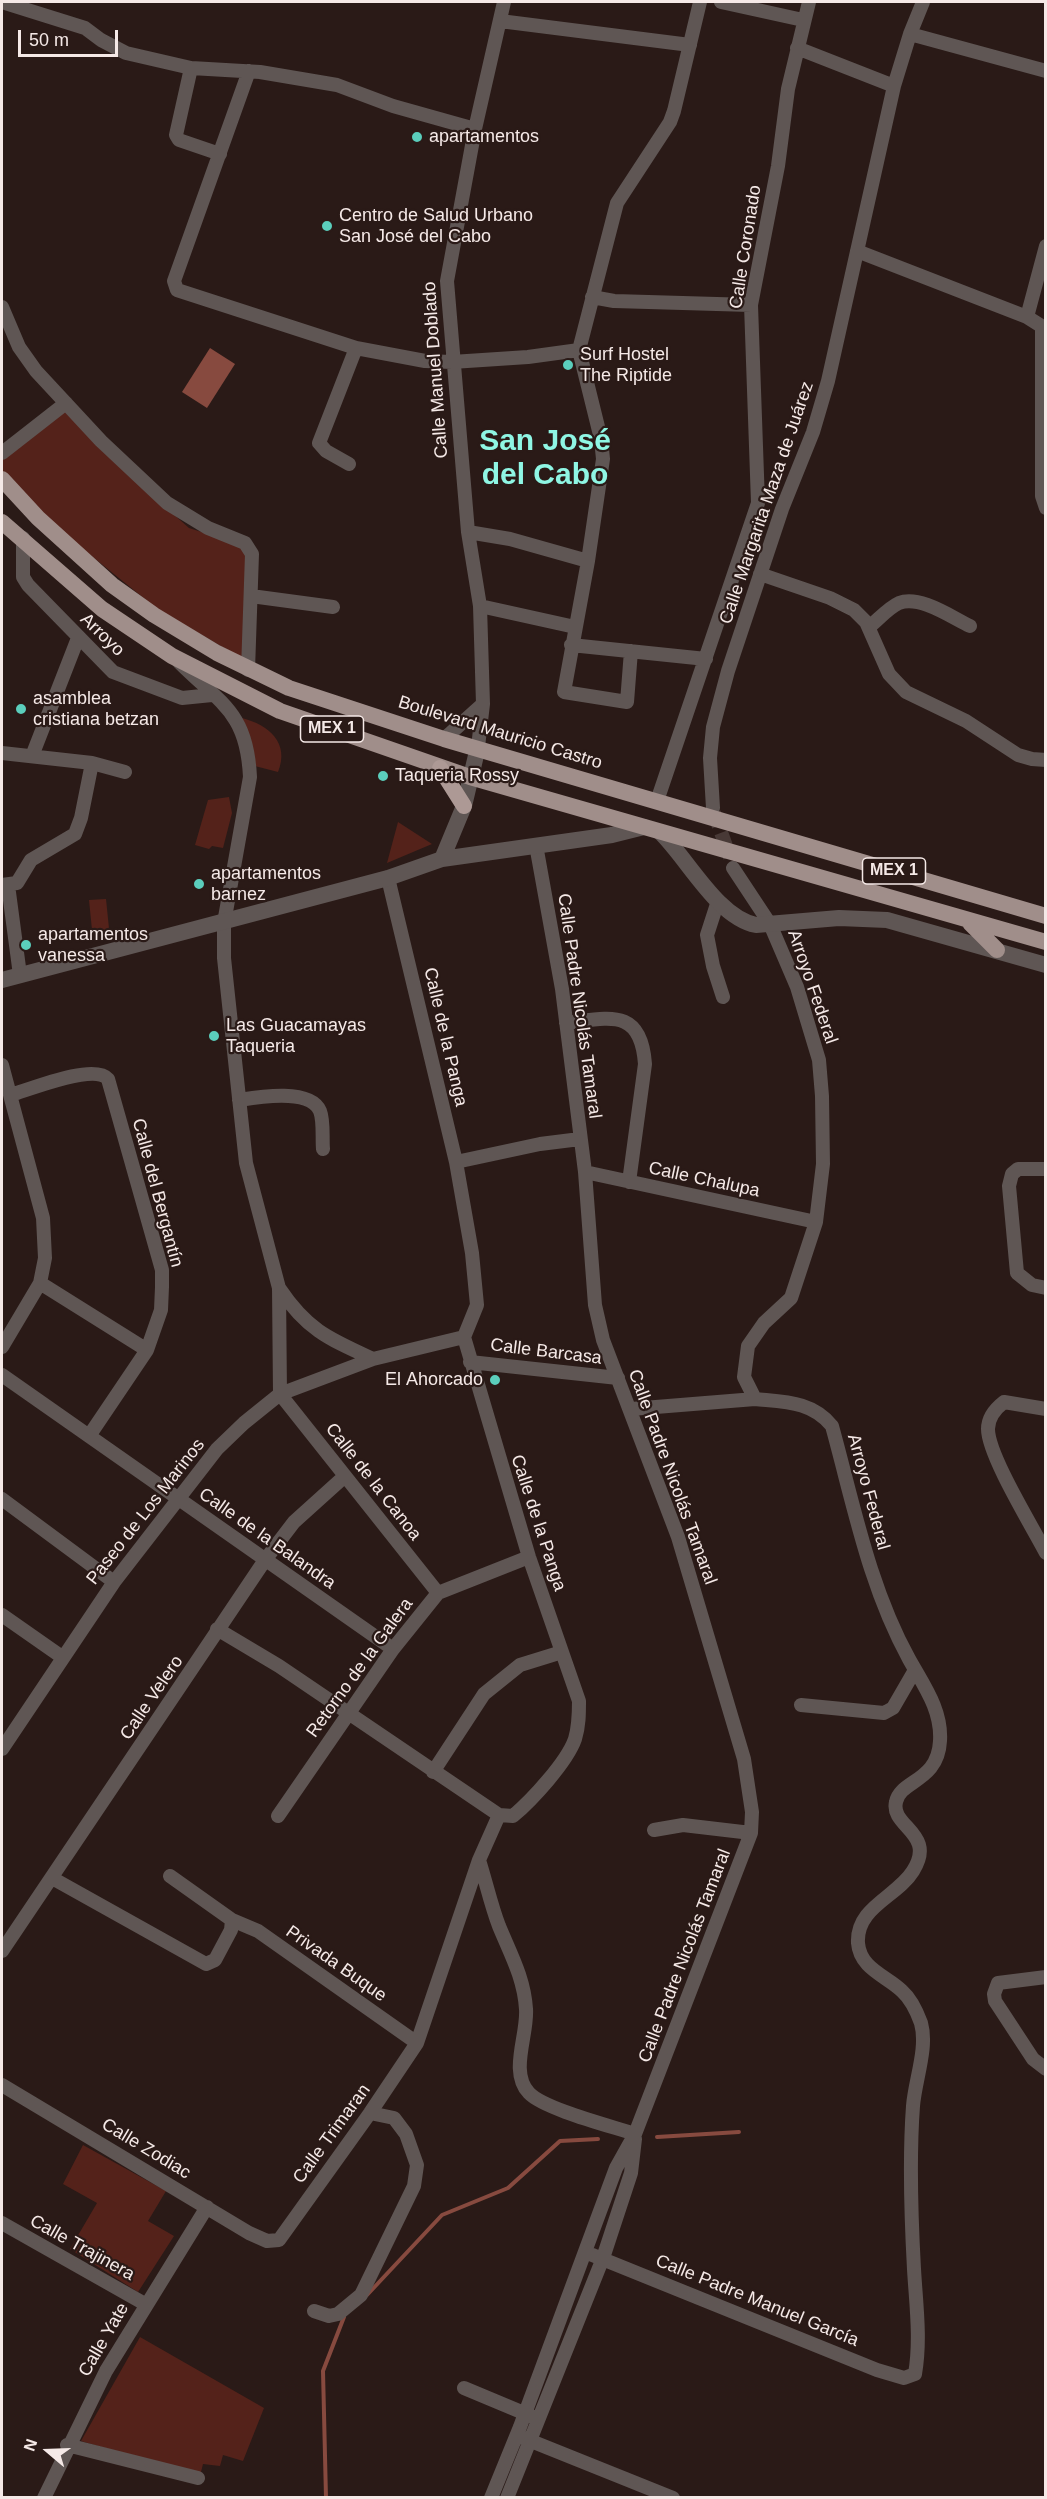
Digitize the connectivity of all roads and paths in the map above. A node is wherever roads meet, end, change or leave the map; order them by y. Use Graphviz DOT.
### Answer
graph roads {
  1 [pos="2,2"];
  2 [pos="504,2"];
  3 [pos="700,2"];
  4 [pos="721,2"];
  5 [pos="809,2"];
  6 [pos="923,2"];
  7 [pos="803,20"];
  8 [pos="500,21"];
  9 [pos="910,34"];
  10 [pos="690,45"];
  11 [pos="797,48"];
  12 [pos="191,68"];
  13 [pos="249,71"];
  14 [pos="1046,71"];
  15 [pos="894,86"];
  16 [pos="475,129"];
  17 [pos="220,154"];
  18 [pos="1046,246"];
  19 [pos="857,251"];
  20 [pos="592,297"];
  21 [pos="751,305"];
  22 [pos="2,307"];
  23 [pos="1027,316"];
  24 [pos="1044,329"];
  25 [pos="356,348"];
  26 [pos="579,350"];
  27 [pos="452,362"];
  28 [pos="66,403"];
  29 [pos="2,453"];
  30 [pos="349,464"];
  31 [pos="2,479"];
  32 [pos="758,503"];
  33 [pos="1045,507"];
  34 [pos="782,509"];
  35 [pos="2,522"];
  36 [pos="468,532"];
  37 [pos="22,538"];
  38 [pos="588,561"];
  39 [pos="760,574"];
  40 [pos="251,596"];
  41 [pos="480,606"];
  42 [pos="333,607"];
  43 [pos="970,626"];
  44 [pos="575,627"];
  45 [pos="869,627"];
  46 [pos="78,638"];
  47 [pos="571,645"];
  48 [pos="631,651"];
  49 [pos="172,656"];
  50 [pos="706,659"];
  51 [pos="248,670"];
  52 [pos="212,695"];
  53 [pos="483,704"];
  54 [pos="444,739"];
  55 [pos="478,747"];
  56 [pos="2,753"];
  57 [pos="32,756"];
  58 [pos="1046,760"];
  59 [pos="92,763"];
  60 [pos="440,768"];
  61 [pos="125,772"];
  62 [pos="470,777"];
  63 [pos="657,801"];
  64 [pos="464,806"];
  65 [pos="713,808"];
  66 [pos="652,830"];
  67 [pos="536,845"];
  68 [pos="442,859"];
  69 [pos="733,868"];
  70 [pos="388,878"];
  71 [pos="5,885"];
  72 [pos="718,901"];
  73 [pos="1046,916"];
  74 [pos="967,920"];
  75 [pos="224,923"];
  76 [pos="770,924"];
  77 [pos="1046,942"];
  78 [pos="997,950"];
  79 [pos="1046,965"];
  80 [pos="20,975"];
  81 [pos="2,980"];
  82 [pos="723,997"];
  83 [pos="566,1023"];
  84 [pos="2,1065"];
  85 [pos="11,1095"];
  86 [pos="239,1100"];
  87 [pos="580,1139"];
  88 [pos="323,1149"];
  89 [pos="456,1162"];
  90 [pos="1046,1169"];
  91 [pos="585,1172"];
  92 [pos="629,1182"];
  93 [pos="816,1222"];
  94 [pos="40,1283"];
  95 [pos="279,1288"];
  96 [pos="1046,1288"];
  97 [pos="464,1337"];
  98 [pos="2,1347"];
  99 [pos="147,1350"];
  100 [pos="374,1359"];
  101 [pos="470,1362"];
  102 [pos="2,1375"];
  103 [pos="618,1378"];
  104 [pos="280,1394"];
  105 [pos="755,1400"];
  106 [pos="631,1409"];
  107 [pos="1046,1409"];
  108 [pos="89,1436"];
  109 [pos="345,1476"];
  110 [pos="177,1498"];
  111 [pos="2,1499"];
  112 [pos="1046,1553"];
  113 [pos="529,1557"];
  114 [pos="265,1560"];
  115 [pos="114,1582"];
  116 [pos="438,1593"];
  117 [pos="2,1615"];
  118 [pos="217,1629"];
  119 [pos="393,1649"];
  120 [pos="562,1652"];
  121 [pos="62,1657"];
  122 [pos="915,1670"];
  123 [pos="801,1705"];
  124 [pos="349,1713"];
  125 [pos="3,1744"];
  126 [pos="433,1772"];
  127 [pos="499,1815"];
  128 [pos="278,1816"];
  129 [pos="654,1830"];
  130 [pos="751,1833"];
  131 [pos="479,1860"];
  132 [pos="171,1876"];
  133 [pos="52,1878"];
  134 [pos="232,1920"];
  135 [pos="2,1951"];
  136 [pos="1046,1977"];
  137 [pos="417,2043"];
  138 [pos="1045,2069"];
  139 [pos="2,2085"];
  140 [pos="370,2113"];
  141 [pos="635,2134"];
  142 [pos="207,2207"];
  143 [pos="2,2223"];
  144 [pos="273,2242"];
  145 [pos="585,2252"];
  146 [pos="603,2258"];
  147 [pos="145,2304"];
  148 [pos="314,2311"];
  149 [pos="915,2374"];
  150 [pos="464,2388"];
  151 [pos="525,2414"];
  152 [pos="538,2418"];
  153 [pos="517,2434"];
  154 [pos="530,2440"];
  155 [pos="67,2445"];
  156 [pos="198,2478"];
  157 [pos="44,2498"];
  158 [pos="491,2498"];
  159 [pos="507,2498"];
  160 [pos="673,2498"];
  1 -- 12 [label="street"];
  2 -- 8 [label="street, Calle Manuel Doblado"];
  3 -- 10 [label="street"];
  4 -- 7 [label="street"];
  5 -- 7 [label="street, Calle Coronado"];
  6 -- 9 [label="street, Calle Margarita Maza de Juárez"];
  7 -- 11 [label="street, Calle Coronado"];
  8 -- 10 [label="street"];
  8 -- 16 [label="street, Calle Manuel Doblado"];
  9 -- 14 [label="street"];
  9 -- 15 [label="street, Calle Margarita Maza de Juárez"];
  10 -- 20 [label="street"];
  11 -- 15 [label="street"];
  11 -- 21 [label="street, Calle Coronado"];
  12 -- 13 [label="street"];
  12 -- 17 [label="street"];
  13 -- 16 [label="street"];
  13 -- 17 [label="street"];
  15 -- 19 [label="street, Calle Margarita Maza de Juárez"];
  16 -- 27 [label="street, Calle Manuel Doblado"];
  17 -- 25 [label="street"];
  18 -- 23 [label="street"];
  19 -- 23 [label="street"];
  19 -- 34 [label="street, Calle Margarita Maza de Juárez"];
  20 -- 21 [label="street"];
  20 -- 26 [label="street"];
  21 -- 32 [label="street, Calle Coronado"];
  22 -- 28 [label="street"];
  23 -- 24 [label="street"];
  24 -- 33 [label="street"];
  25 -- 27 [label="street"];
  25 -- 30 [label="street"];
  26 -- 27 [label="street"];
  26 -- 38 [label="street"];
  27 -- 36 [label="street, Calle Manuel Doblado"];
  28 -- 29 [label="street"];
  28 -- 40 [label="street"];
  31 -- 51 [label="main road, Boulevard Mauricio Castro / MEX 1"];
  32 -- 34 [label="street"];
  32 -- 50 [label="street, Calle Margarita Maza de Juárez"];
  34 -- 39 [label="street, Calle Margarita Maza de Juárez"];
  35 -- 37 [label="main road, MEX 1"];
  36 -- 38 [label="street"];
  36 -- 41 [label="street, Calle Manuel Doblado"];
  37 -- 46 [label="street, Arroyo"];
  37 -- 49 [label="main road, MEX 1"];
  38 -- 44 [label="street"];
  39 -- 45 [label="street"];
  39 -- 65 [label="street, Calle Margarita Maza de Juárez"];
  40 -- 42 [label="street"];
  40 -- 51 [label="street"];
  41 -- 44 [label="street"];
  41 -- 53 [label="street, Calle Manuel Doblado"];
  43 -- 45 [label="street"];
  44 -- 47 [label="street"];
  45 -- 58 [label="street"];
  46 -- 52 [label="street, Arroyo"];
  46 -- 57 [label="street"];
  47 -- 48 [label="street"];
  47 -- 48 [label="street"];
  48 -- 50 [label="street"];
  49 -- 52 [label="street"];
  49 -- 60 [label="main road, MEX 1"];
  50 -- 63 [label="street, Calle Margarita Maza de Juárez"];
  51 -- 54 [label="main road, Boulevard Mauricio Castro / MEX 1"];
  52 -- 75 [label="street"];
  53 -- 54 [label="street"];
  53 -- 55 [label="street, Calle Manuel Doblado"];
  54 -- 55 [label="main road, Boulevard Mauricio Castro / MEX 1"];
  55 -- 62 [label="street"];
  55 -- 63 [label="main road, Boulevard Mauricio Castro / MEX 1"];
  56 -- 57 [label="street"];
  57 -- 59 [label="street"];
  59 -- 61 [label="street"];
  59 -- 71 [label="street"];
  60 -- 62 [label="main road, MEX 1"];
  60 -- 64 [label="highway"];
  62 -- 64 [label="street"];
  62 -- 66 [label="main road, MEX 1"];
  63 -- 73 [label="main road, Boulevard Mauricio Castro / MEX 1"];
  64 -- 68 [label="street"];
  66 -- 67 [label="street"];
  66 -- 72 [label="street"];
  66 -- 74 [label="main road, MEX 1"];
  67 -- 68 [label="street"];
  67 -- 83 [label="street, Calle Padre Nicolás Tamaral"];
  68 -- 70 [label="street"];
  69 -- 76 [label="street, Arroyo Federal"];
  70 -- 75 [label="street"];
  70 -- 89 [label="street, Calle de la Panga"];
  71 -- 80 [label="street"];
  72 -- 76 [label="street"];
  72 -- 82 [label="street"];
  74 -- 77 [label="main road, MEX 1"];
  74 -- 78 [label="main road"];
  75 -- 80 [label="street"];
  75 -- 86 [label="street"];
  76 -- 78 [label="street"];
  76 -- 93 [label="street, Arroyo Federal"];
  78 -- 79 [label="street"];
  80 -- 81 [label="street"];
  83 -- 87 [label="street, Calle Padre Nicolás Tamaral"];
  83 -- 92 [label="street"];
  84 -- 85 [label="street"];
  85 -- 94 [label="street"];
  85 -- 99 [label="street, Calle del Bergantín"];
  86 -- 88 [label="street"];
  86 -- 95 [label="street"];
  87 -- 89 [label="street"];
  87 -- 91 [label="street, Calle Padre Nicolás Tamaral"];
  89 -- 97 [label="street, Calle de la Panga"];
  90 -- 96 [label="street"];
  91 -- 92 [label="street, Calle Chalupa"];
  91 -- 103 [label="street, Calle Padre Nicolás Tamaral"];
  92 -- 93 [label="street, Calle Chalupa"];
  93 -- 105 [label="street, Arroyo Federal"];
  94 -- 98 [label="street"];
  94 -- 99 [label="street"];
  95 -- 100 [label="street"];
  95 -- 104 [label="street"];
  97 -- 100 [label="street, Paseo de Los Marinos"];
  97 -- 101 [label="street, Calle de la Panga"];
  99 -- 108 [label="street, Calle del Bergantín"];
  100 -- 104 [label="street, Paseo de Los Marinos"];
  101 -- 103 [label="street, Calle Barcasa"];
  101 -- 113 [label="street, Calle de la Panga"];
  102 -- 108 [label="street, Calle de la Balandra"];
  103 -- 106 [label="street, Calle Padre Nicolás Tamaral"];
  104 -- 109 [label="street, Calle de la Canoa"];
  104 -- 110 [label="street, Paseo de Los Marinos"];
  105 -- 106 [label="street"];
  105 -- 122 [label="street, Arroyo Federal"];
  106 -- 130 [label="street, Calle Padre Nicolás Tamaral"];
  107 -- 112 [label="street"];
  108 -- 110 [label="street, Calle de la Balandra"];
  109 -- 114 [label="street, Calle Velero"];
  109 -- 116 [label="street, Calle de la Canoa"];
  110 -- 114 [label="street, Calle de la Balandra"];
  110 -- 115 [label="street, Paseo de Los Marinos"];
  111 -- 115 [label="street"];
  113 -- 116 [label="street, Retorno de la Galera"];
  113 -- 120 [label="street, Calle de la Panga"];
  114 -- 118 [label="street, Calle Velero"];
  114 -- 119 [label="street, Calle de la Balandra"];
  115 -- 121 [label="street, Paseo de Los Marinos"];
  116 -- 119 [label="street, Retorno de la Galera"];
  117 -- 121 [label="street"];
  118 -- 124 [label="street"];
  118 -- 133 [label="street, Calle Velero"];
  119 -- 124 [label="street, Retorno de la Galera"];
  120 -- 126 [label="street"];
  120 -- 127 [label="street, Calle de la Panga"];
  121 -- 125 [label="street, Paseo de Los Marinos"];
  122 -- 123 [label="street"];
  122 -- 149 [label="street, Arroyo Federal"];
  124 -- 126 [label="street"];
  124 -- 128 [label="street, Retorno de la Galera"];
  126 -- 127 [label="street"];
  127 -- 131 [label="street, Calle Trimaran"];
  129 -- 130 [label="street"];
  130 -- 141 [label="street, Calle Padre Nicolás Tamaral"];
  131 -- 137 [label="street, Calle Trimaran"];
  131 -- 141 [label="street"];
  132 -- 134 [label="street, Privada Buque"];
  133 -- 134 [label="street"];
  133 -- 135 [label="street, Calle Velero"];
  134 -- 137 [label="street, Privada Buque"];
  136 -- 138 [label="street"];
  137 -- 140 [label="street, Calle Trimaran"];
  139 -- 142 [label="street, Calle Zodiac"];
  140 -- 144 [label="street, Calle Trimaran"];
  140 -- 148 [label="street"];
  141 -- 145 [label="street, Calle Padre Nicolás Tamaral"];
  141 -- 146 [label="street, Calle Padre Nicolás Tamaral"];
  142 -- 144 [label="street, Calle Zodiac"];
  142 -- 147 [label="street, Calle Yate"];
  143 -- 147 [label="street, Calle Trajinera"];
  145 -- 146 [label="street, Calle Padre Manuel García"];
  145 -- 151 [label="street, Calle Padre Nicolás Tamaral"];
  146 -- 149 [label="street, Calle Padre Manuel García"];
  146 -- 152 [label="street, Calle Padre Nicolás Tamaral"];
  147 -- 155 [label="street, Calle Yate"];
  150 -- 151 [label="street"];
  151 -- 152 [label="street"];
  151 -- 153 [label="street, Calle Padre Nicolás Tamaral"];
  152 -- 154 [label="street, Calle Padre Nicolás Tamaral"];
  153 -- 154 [label="street"];
  153 -- 158 [label="street, Calle Padre Nicolás Tamaral"];
  154 -- 159 [label="street, Calle Padre Nicolás Tamaral"];
  154 -- 160 [label="street"];
  155 -- 156 [label="street"];
  155 -- 157 [label="street, Calle Yate"];
}
